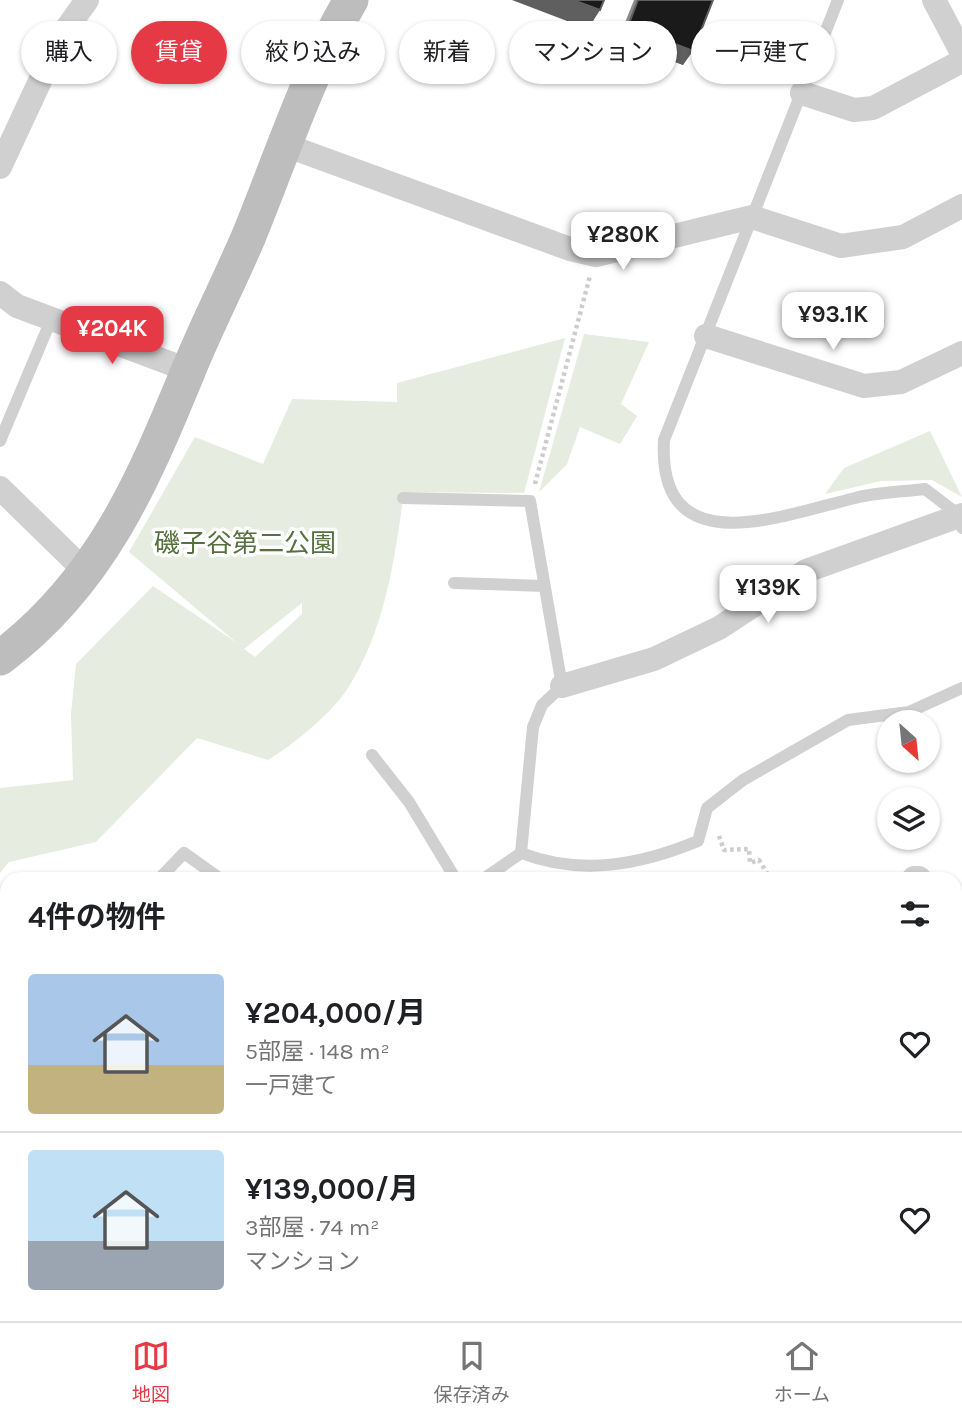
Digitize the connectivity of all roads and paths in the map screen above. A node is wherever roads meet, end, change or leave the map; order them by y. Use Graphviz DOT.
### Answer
graph roads {
  1 [pos="87,0"];
  2 [pos="351,0"];
  3 [pos="838,0"];
  4 [pos="934,0"];
  5 [pos="962,53"];
  6 [pos="962,61"];
  7 [pos="802,93"];
  8 [pos="285,145"];
  9 [pos="0,167"];
  10 [pos="962,206"];
  11 [pos="752,217"];
  12 [pos="596,255"];
  13 [pos="0,293"];
  14 [pos="51,320"];
  15 [pos="706,336"];
  16 [pos="962,353"];
  17 [pos="188,370"];
  18 [pos="0,442"];
  19 [pos="536,484"];
  20 [pos="0,488"];
  21 [pos="403,498"];
  22 [pos="961,520"];
  23 [pos="86,572"];
  24 [pos="453,583"];
  25 [pos="544,586"];
  26 [pos="0,657"];
  27 [pos="562,686"];
  28 [pos="962,688"];
  29 [pos="372,755"];
  30 [pos="717,832"];
  31 [pos="520,853"];
  32 [pos="166,872"];
  33 [pos="211,872"];
  34 [pos="452,872"];
  35 [pos="493,872"];
  36 [pos="609,872"];
  37 [pos="618,872"];
  38 [pos="766,872"];
  1 -- 9 [label="street"];
  2 -- 8 [label="street"];
  3 -- 7 [label="lane"];
  4 -- 5 [label="street"];
  6 -- 7 [label="street"];
  7 -- 11 [label="lane"];
  8 -- 12 [label="street"];
  8 -- 17 [label="street"];
  10 -- 11 [label="street"];
  11 -- 12 [label="street"];
  11 -- 15 [label="lane"];
  12 -- 19 [label="path"];
  13 -- 14 [label="street"];
  14 -- 17 [label="street"];
  14 -- 18 [label="lane"];
  15 -- 16 [label="street"];
  15 -- 22 [label="lane"];
  17 -- 23 [label="street"];
  20 -- 23 [label="street"];
  21 -- 25 [label="lane"];
  22 -- 27 [label="street"];
  23 -- 26 [label="street"];
  24 -- 25 [label="lane"];
  25 -- 27 [label="lane"];
  27 -- 31 [label="lane"];
  28 -- 37 [label="lane"];
  29 -- 34 [label="lane"];
  30 -- 38 [label="path"];
  31 -- 35 [label="lane"];
  31 -- 36 [label="lane"];
  32 -- 33 [label="lane"];
}
